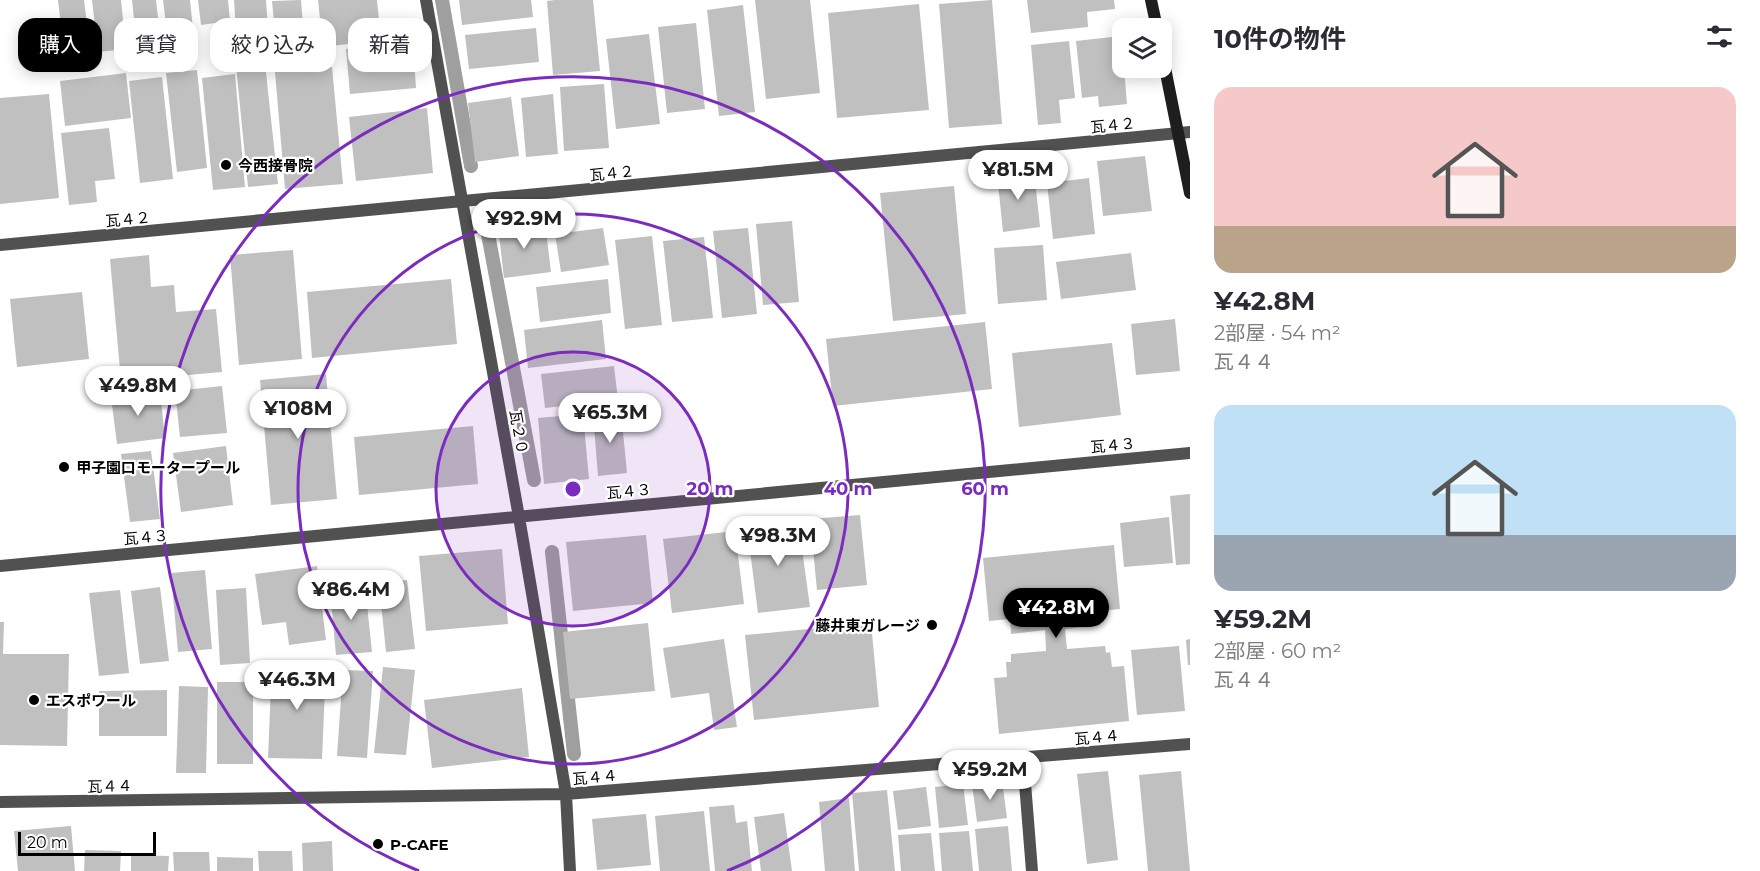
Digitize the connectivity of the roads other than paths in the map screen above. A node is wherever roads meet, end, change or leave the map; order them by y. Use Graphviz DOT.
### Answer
graph roads {
  1 [pos="426,0"];
  2 [pos="1151,0"];
  3 [pos="1155,18"];
  4 [pos="1169,78"];
  5 [pos="1184,133"];
  6 [pos="1190,193"];
  7 [pos="462,203"];
  8 [pos="0,245"];
  9 [pos="1190,453"];
  10 [pos="519,517"];
  11 [pos="0,566"];
  12 [pos="1190,744"];
  13 [pos="1023,758"];
  14 [pos="566,794"];
  15 [pos="0,802"];
  16 [pos="570,871"];
  17 [pos="1032,871"];
  1 -- 7 [label="street, 瓦２０"];
  2 -- 3 [label="street"];
  4 -- 5 [label="street"];
  5 -- 6 [label="street"];
  5 -- 7 [label="street, 瓦４２"];
  7 -- 8 [label="street, 瓦４２"];
  7 -- 10 [label="street, 瓦２０"];
  9 -- 10 [label="street, 瓦４３"];
  10 -- 11 [label="street, 瓦４３"];
  10 -- 14 [label="street, 瓦２０"];
  12 -- 13 [label="street, 瓦４４"];
  13 -- 14 [label="street, 瓦４４"];
  13 -- 17 [label="street"];
  14 -- 15 [label="street, 瓦４４"];
  14 -- 16 [label="street, 瓦２０"];
}
